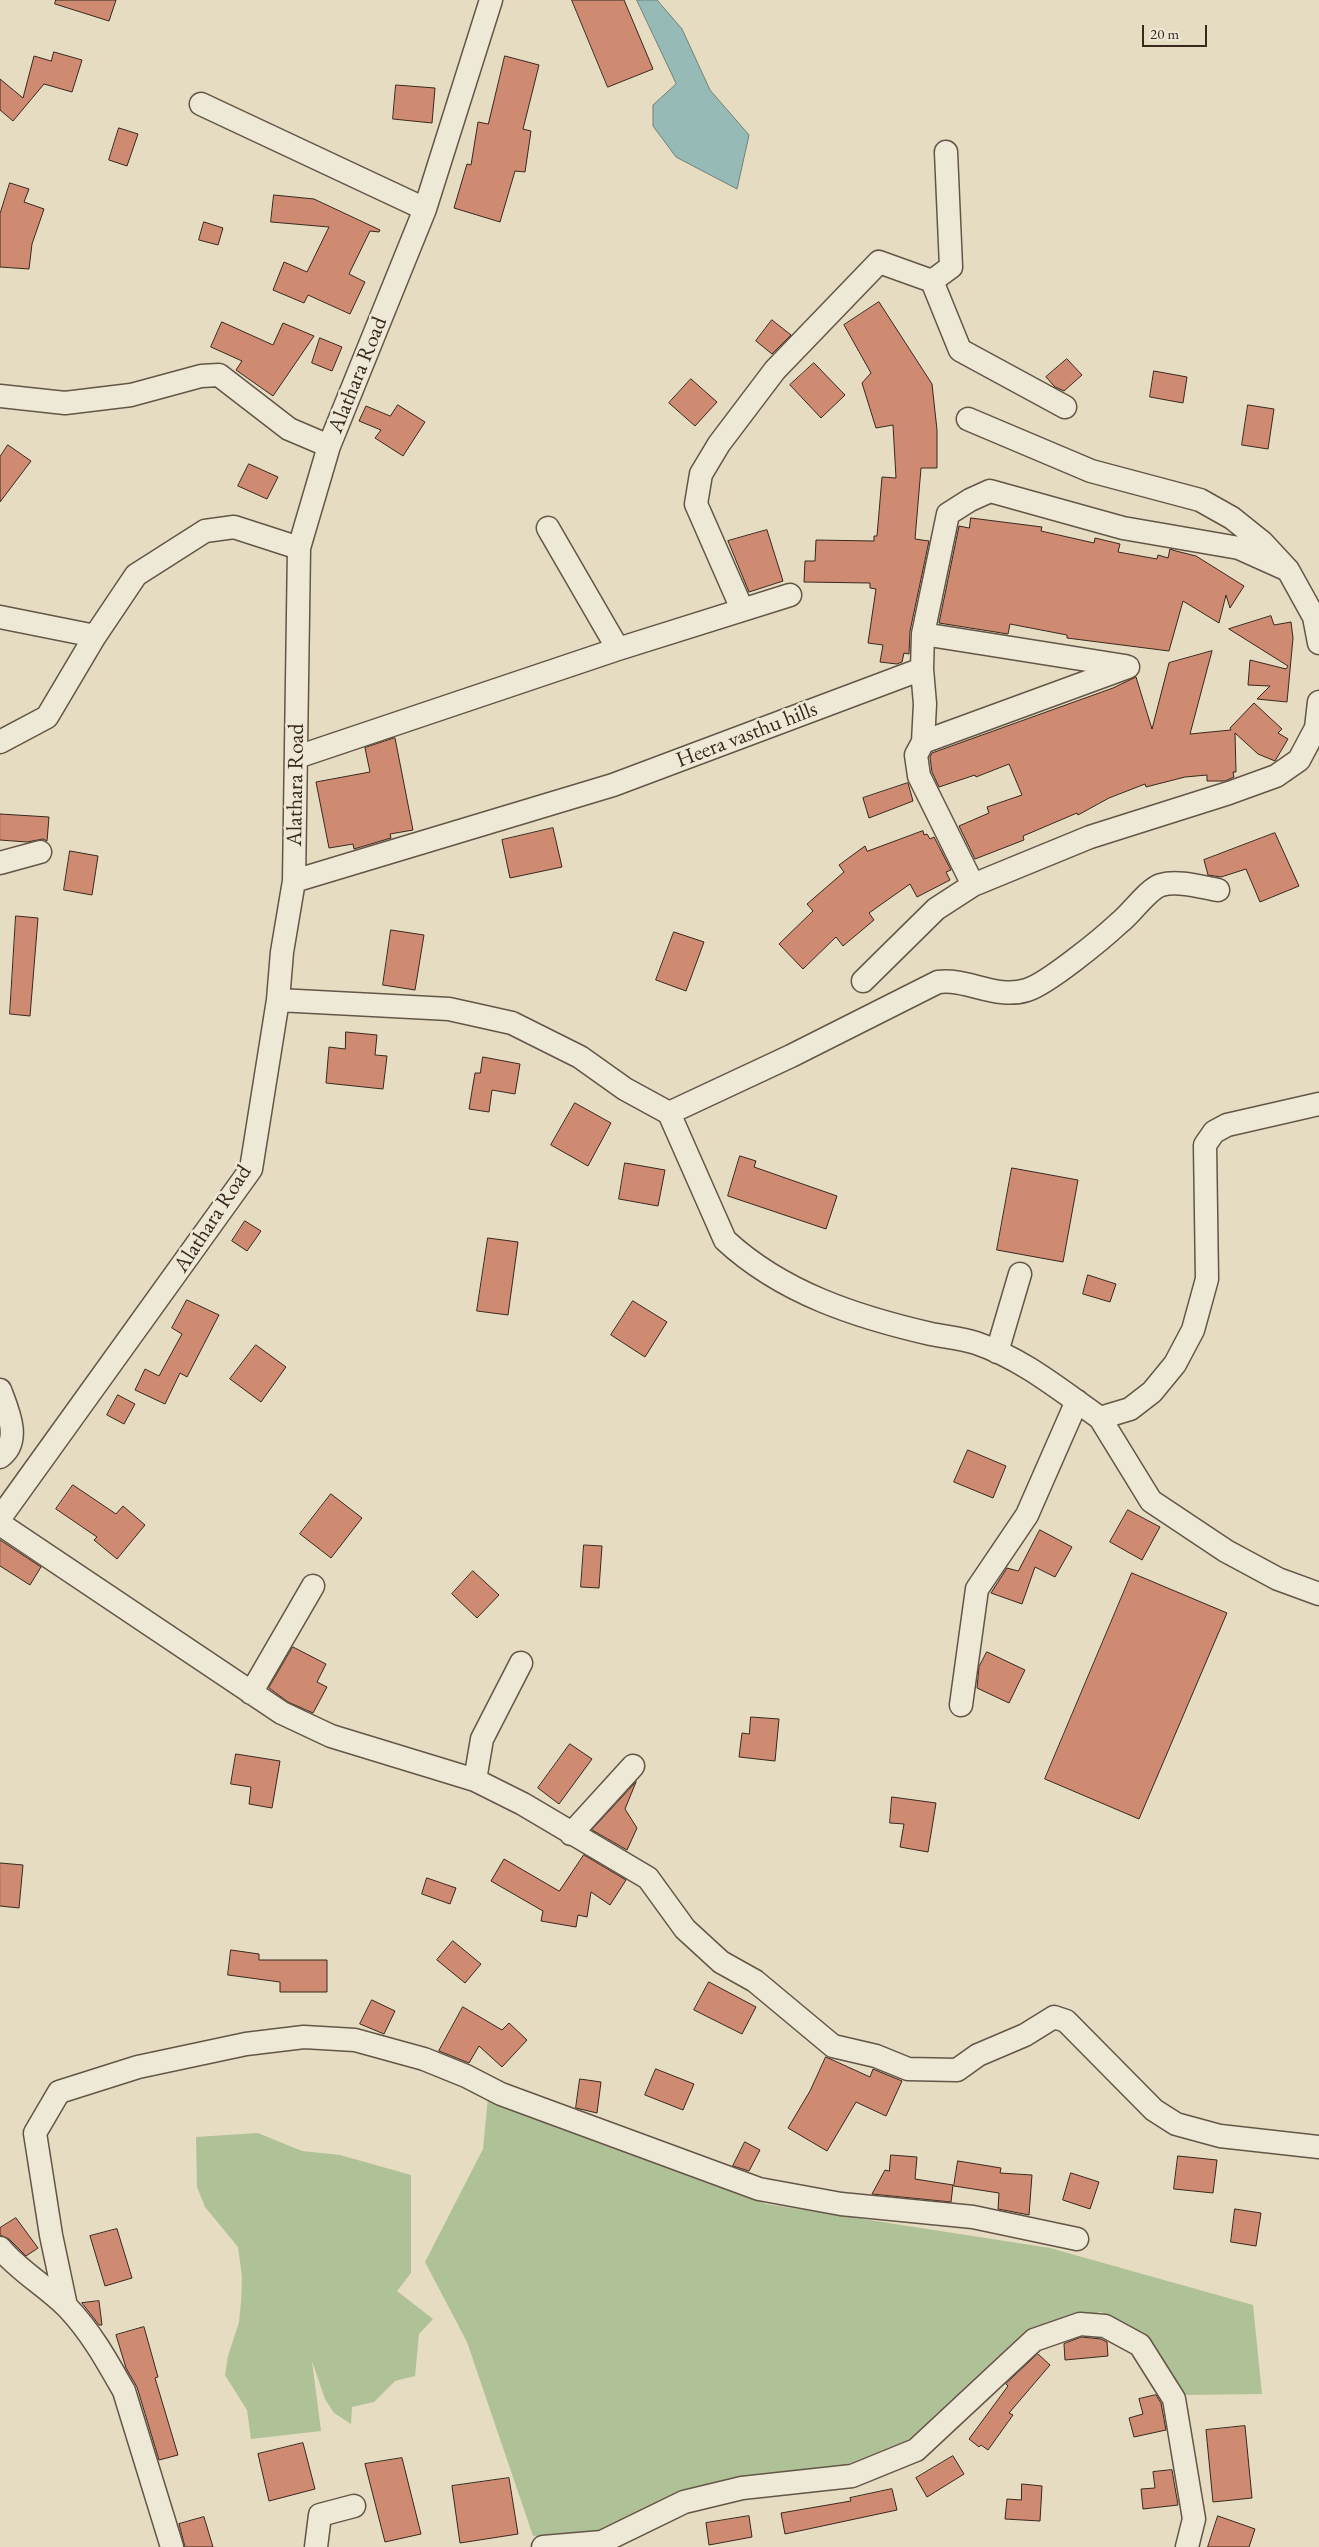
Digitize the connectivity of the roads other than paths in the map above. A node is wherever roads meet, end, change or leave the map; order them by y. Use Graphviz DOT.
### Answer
graph roads {
  1 [pos="491,0"];
  2 [pos="201,104"];
  3 [pos="946,152"];
  4 [pos="425,209"];
  5 [pos="932,280"];
  6 [pos="0,396"];
  7 [pos="1065,407"];
  8 [pos="968,419"];
  9 [pos="329,446"];
  10 [pos="548,528"];
  11 [pos="299,548"];
  12 [pos="1288,570"];
  13 [pos="790,595"];
  14 [pos="742,609"];
  15 [pos="0,617"];
  16 [pos="923,634"];
  17 [pos="95,636"];
  18 [pos="1319,643"];
  19 [pos="618,649"];
  20 [pos="922,669"];
  21 [pos="1319,702"];
  22 [pos="0,742"];
  23 [pos="923,742"];
  24 [pos="297,756"];
  25 [pos="40,852"];
  26 [pos="0,863"];
  27 [pos="294,881"];
  28 [pos="973,885"];
  29 [pos="1218,890"];
  30 [pos="863,981"];
  31 [pos="278,1000"];
  32 [pos="1319,1104"];
  33 [pos="668,1112"];
  34 [pos="1020,1274"];
  35 [pos="997,1352"];
  36 [pos="0,1390"];
  37 [pos="1076,1401"];
  38 [pos="1100,1418"];
  39 [pos="2,1456"];
  40 [pos="0,1518"];
  41 [pos="0,1524"];
  42 [pos="313,1586"];
  43 [pos="1319,1594"];
  44 [pos="521,1663"];
  45 [pos="251,1693"];
  46 [pos="961,1705"];
  47 [pos="633,1766"];
  48 [pos="475,1780"];
  49 [pos="571,1834"];
  50 [pos="1319,2147"];
  51 [pos="1077,2239"];
  52 [pos="0,2248"];
  53 [pos="66,2306"];
  54 [pos="354,2506"];
  55 [pos="168,2544"];
  56 [pos="604,2544"];
  57 [pos="316,2547"];
  58 [pos="543,2547"];
  59 [pos="1187,2547"];
  1 -- 4 [label="street, Alathara Road"];
  2 -- 4 [label="street"];
  3 -- 5 [label="street"];
  4 -- 9 [label="street, Alathara Road"];
  5 -- 7 [label="street"];
  5 -- 14 [label="street"];
  6 -- 9 [label="street"];
  8 -- 12 [label="street"];
  9 -- 11 [label="street, Alathara Road"];
  10 -- 19 [label="street"];
  11 -- 17 [label="street"];
  11 -- 24 [label="street, Alathara Road"];
  12 -- 16 [label="street"];
  12 -- 18 [label="street"];
  13 -- 14 [label="street"];
  14 -- 19 [label="street"];
  15 -- 17 [label="street"];
  16 -- 20 [label="street"];
  16 -- 23 [label="street"];
  17 -- 22 [label="street"];
  19 -- 24 [label="street"];
  20 -- 23 [label="street"];
  20 -- 27 [label="street, Heera vasthu hills"];
  21 -- 28 [label="street"];
  23 -- 28 [label="street"];
  24 -- 27 [label="street, Alathara Road"];
  25 -- 26 [label="street"];
  27 -- 31 [label="street, Alathara Road"];
  28 -- 30 [label="street"];
  29 -- 33 [label="street"];
  31 -- 33 [label="street"];
  31 -- 40 [label="street, Alathara Road"];
  32 -- 38 [label="street"];
  33 -- 35 [label="street"];
  34 -- 35 [label="street"];
  35 -- 37 [label="street"];
  36 -- 39 [label="street"];
  37 -- 38 [label="street"];
  37 -- 46 [label="street"];
  38 -- 43 [label="street"];
  41 -- 45 [label="street"];
  42 -- 45 [label="street"];
  44 -- 48 [label="street"];
  45 -- 48 [label="street"];
  47 -- 49 [label="street"];
  48 -- 49 [label="street"];
  49 -- 50 [label="street"];
  51 -- 53 [label="street"];
  52 -- 53 [label="street"];
  53 -- 55 [label="street"];
  54 -- 57 [label="street"];
  56 -- 58 [label="street"];
  56 -- 59 [label="street"];
}
